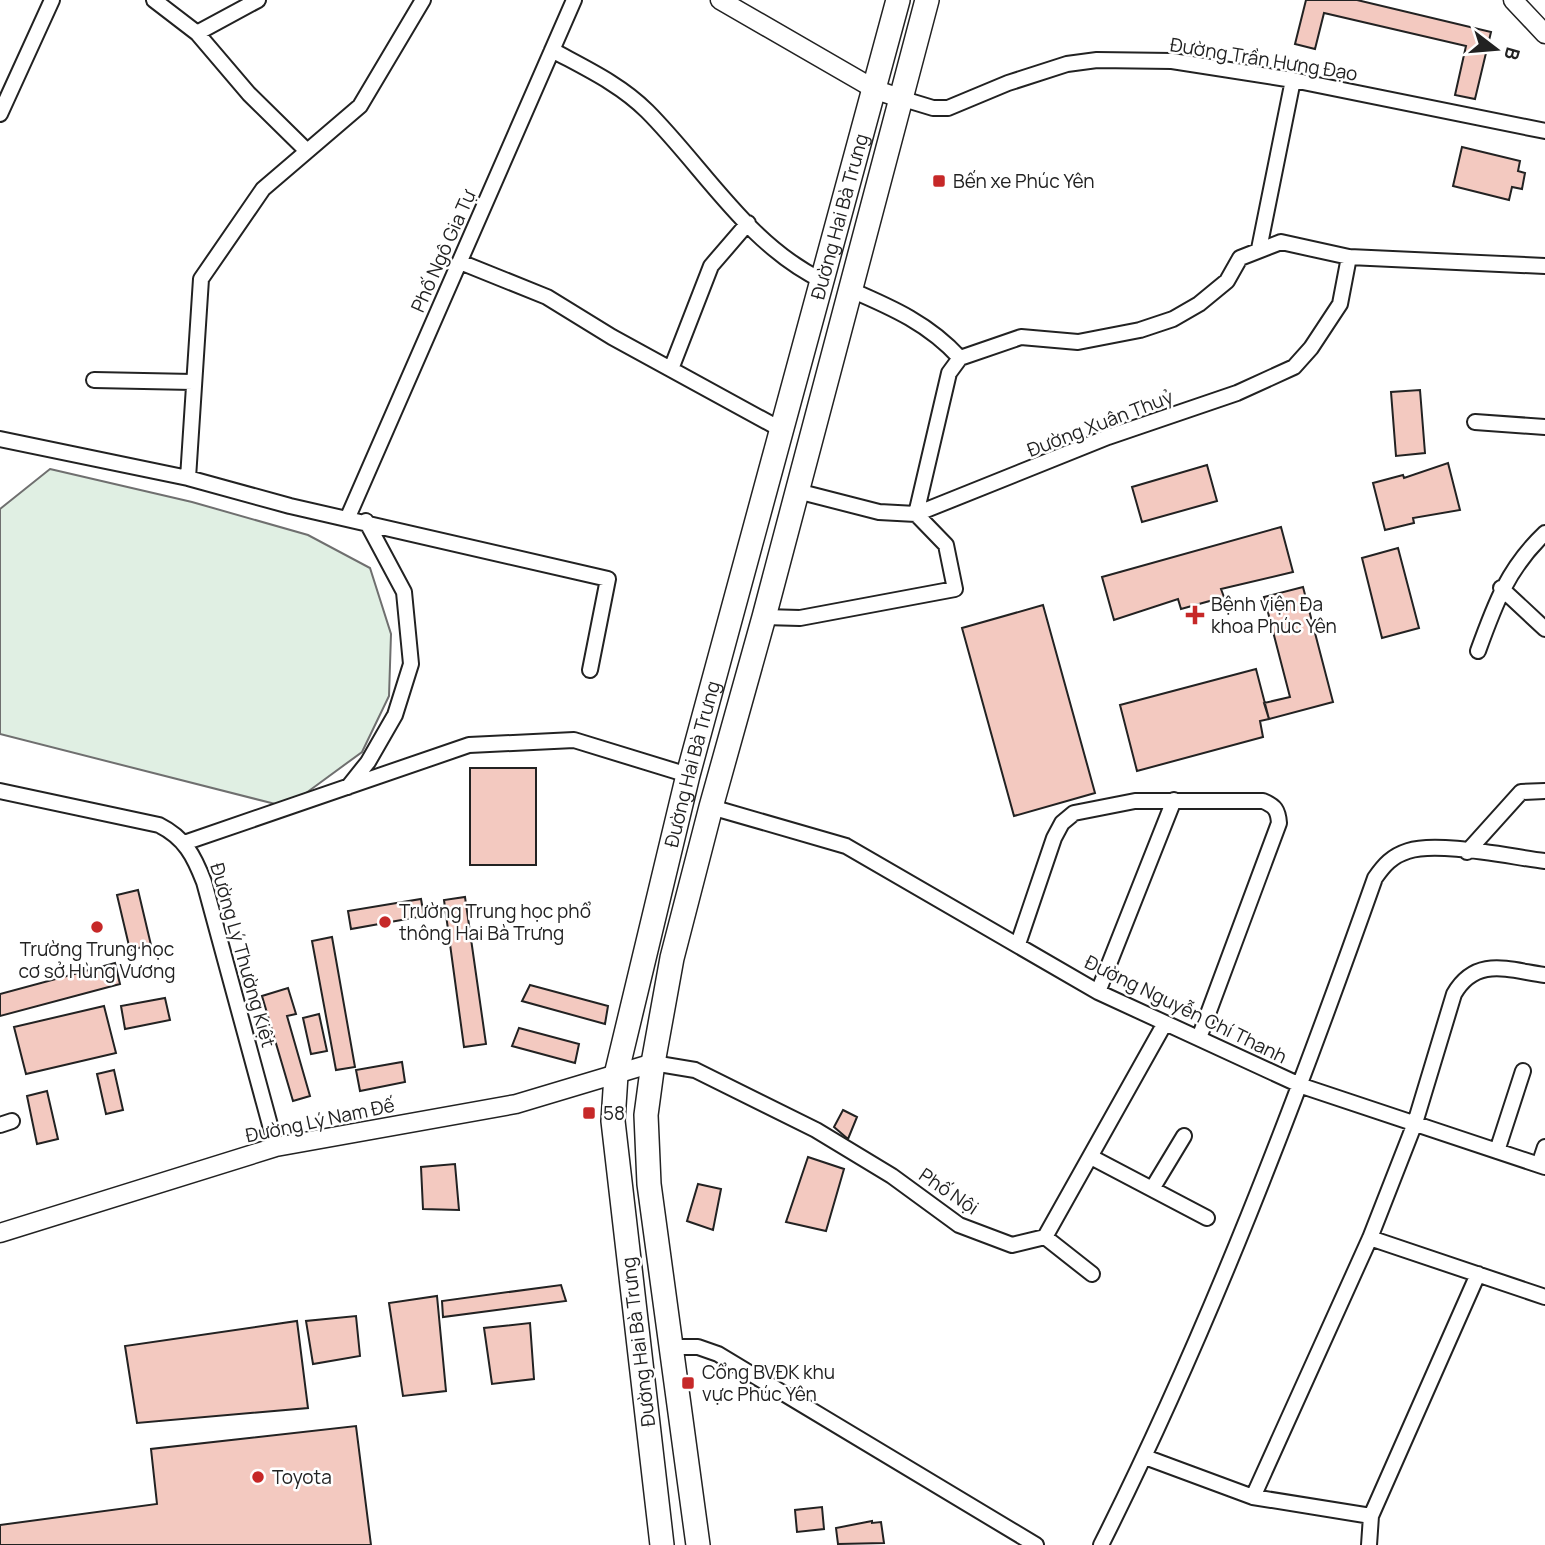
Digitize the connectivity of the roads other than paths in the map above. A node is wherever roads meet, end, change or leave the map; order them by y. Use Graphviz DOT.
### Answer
graph roads {
  1 [pos="52,0"];
  2 [pos="153,0"];
  3 [pos="258,0"];
  4 [pos="423,0"];
  5 [pos="574,0"];
  6 [pos="720,0"];
  7 [pos="898,0"];
  8 [pos="927,0"];
  9 [pos="1513,0"];
  10 [pos="197,33"];
  11 [pos="1545,34"];
  12 [pos="552,50"];
  13 [pos="1293,80"];
  14 [pos="876,90"];
  15 [pos="900,98"];
  16 [pos="0,114"];
  17 [pos="1545,131"];
  18 [pos="307,151"];
  19 [pos="748,223"];
  20 [pos="1259,249"];
  21 [pos="1349,257"];
  22 [pos="460,262"];
  23 [pos="1545,266"];
  24 [pos="823,281"];
  25 [pos="851,290"];
  26 [pos="960,358"];
  27 [pos="671,369"];
  28 [pos="94,380"];
  29 [pos="193,383"];
  30 [pos="1475,422"];
  31 [pos="1545,427"];
  32 [pos="782,430"];
  33 [pos="0,439"];
  34 [pos="188,478"];
  35 [pos="797,491"];
  36 [pos="916,514"];
  37 [pos="348,517"];
  38 [pos="366,521"];
  39 [pos="1545,533"];
  40 [pos="1501,588"];
  41 [pos="733,608"];
  42 [pos="764,617"];
  43 [pos="1545,629"];
  44 [pos="1478,651"];
  45 [pos="590,670"];
  46 [pos="688,775"];
  47 [pos="347,788"];
  48 [pos="0,790"];
  49 [pos="1545,791"];
  50 [pos="1174,800"];
  51 [pos="711,807"];
  52 [pos="184,843"];
  53 [pos="1467,852"];
  54 [pos="1545,861"];
  55 [pos="1018,944"];
  56 [pos="1545,975"];
  57 [pos="1098,992"];
  58 [pos="1165,1023"];
  59 [pos="1199,1038"];
  60 [pos="653,1063"];
  61 [pos="1523,1071"];
  62 [pos="617,1074"];
  63 [pos="1302,1086"];
  64 [pos="1415,1123"];
  65 [pos="1184,1136"];
  66 [pos="276,1147"];
  67 [pos="1545,1147"];
  68 [pos="1497,1151"];
  69 [pos="1091,1157"];
  70 [pos="1542,1166"];
  71 [pos="1152,1189"];
  72 [pos="1207,1218"];
  73 [pos="0,1233"];
  74 [pos="1045,1237"];
  75 [pos="1370,1237"];
  76 [pos="1093,1274"];
  77 [pos="1478,1274"];
  78 [pos="1545,1297"];
  79 [pos="669,1347"];
  80 [pos="639,1354"];
  81 [pos="1145,1457"];
  82 [pos="1253,1497"];
  83 [pos="1371,1516"];
  84 [pos="662,1545"];
  85 [pos="698,1545"];
  86 [pos="1036,1545"];
  87 [pos="1101,1545"];
  88 [pos="1369,1545"];
  1 -- 16 [label="street"];
  2 -- 10 [label="street"];
  3 -- 10 [label="street"];
  4 -- 18 [label="street"];
  5 -- 12 [label="street, Phố Ngô Gia Tự"];
  6 -- 14 [label="street"];
  7 -- 14 [label="highway, Đường Hai Bà Trưng"];
  8 -- 15 [label="highway, Đường Hai Bà Trưng"];
  9 -- 11 [label="street"];
  10 -- 18 [label="street"];
  12 -- 19 [label="street"];
  12 -- 22 [label="street, Phố Ngô Gia Tự"];
  13 -- 15 [label="street, Đường Trần Hưng Đạo"];
  13 -- 17 [label="street, Đường Trần Hưng Đạo"];
  13 -- 20 [label="street"];
  14 -- 15 [label="street"];
  14 -- 24 [label="highway, Đường Hai Bà Trưng"];
  15 -- 25 [label="highway, Đường Hai Bà Trưng"];
  18 -- 29 [label="street"];
  19 -- 24 [label="street"];
  19 -- 27 [label="street"];
  20 -- 21 [label="street"];
  20 -- 26 [label="street"];
  21 -- 23 [label="street"];
  21 -- 36 [label="street, Đường Xuân Thuỷ"];
  22 -- 27 [label="street"];
  22 -- 37 [label="street, Phố Ngô Gia Tự"];
  24 -- 32 [label="highway, Đường Hai Bà Trưng"];
  25 -- 26 [label="street"];
  25 -- 35 [label="highway, Đường Hai Bà Trưng"];
  26 -- 36 [label="street"];
  27 -- 32 [label="street"];
  28 -- 29 [label="street"];
  29 -- 34 [label="street"];
  30 -- 31 [label="street"];
  32 -- 41 [label="highway, Đường Hai Bà Trưng"];
  33 -- 34 [label="street"];
  34 -- 37 [label="street"];
  35 -- 36 [label="street, Đường Xuân Thuỷ"];
  35 -- 42 [label="highway, Đường Hai Bà Trưng"];
  36 -- 42 [label="street"];
  37 -- 38 [label="street"];
  38 -- 45 [label="street"];
  38 -- 47 [label="street"];
  39 -- 40 [label="street"];
  40 -- 43 [label="street"];
  40 -- 44 [label="street"];
  41 -- 42 [label="highway"];
  41 -- 46 [label="highway, Đường Hai Bà Trưng"];
  42 -- 51 [label="highway, Đường Hai Bà Trưng"];
  46 -- 47 [label="street"];
  46 -- 62 [label="highway, Đường Hai Bà Trưng"];
  47 -- 52 [label="street"];
  48 -- 52 [label="street, Đường Lý Thường Kiệt"];
  49 -- 53 [label="street"];
  50 -- 55 [label="street"];
  50 -- 57 [label="street"];
  50 -- 59 [label="street"];
  51 -- 55 [label="street, Đường Nguyễn Chí Thanh"];
  51 -- 60 [label="highway, Đường Hai Bà Trưng"];
  52 -- 66 [label="street, Đường Lý Thường Kiệt"];
  53 -- 54 [label="street"];
  53 -- 63 [label="street"];
  55 -- 57 [label="street, Đường Nguyễn Chí Thanh"];
  56 -- 64 [label="street"];
  57 -- 58 [label="street, Đường Nguyễn Chí Thanh"];
  58 -- 59 [label="street, Đường Nguyễn Chí Thanh"];
  58 -- 69 [label="street"];
  59 -- 63 [label="street, Đường Nguyễn Chí Thanh"];
  60 -- 62 [label="street, Đường Lý Nam Đế"];
  60 -- 74 [label="street, Phố Nội"];
  60 -- 79 [label="highway, Đường Hai Bà Trưng"];
  61 -- 68 [label="street"];
  62 -- 66 [label="street, Đường Lý Nam Đế"];
  62 -- 80 [label="highway, Đường Hai Bà Trưng"];
  63 -- 64 [label="street, Đường Nguyễn Chí Thanh"];
  63 -- 81 [label="street"];
  64 -- 68 [label="street, Đường Nguyễn Chí Thanh"];
  64 -- 75 [label="street"];
  65 -- 71 [label="street"];
  66 -- 73 [label="street, Đường Lý Nam Đế"];
  67 -- 70 [label="street"];
  68 -- 70 [label="street, Đường Nguyễn Chí Thanh"];
  69 -- 71 [label="street"];
  69 -- 74 [label="street"];
  71 -- 72 [label="street"];
  74 -- 76 [label="street"];
  75 -- 77 [label="street"];
  75 -- 82 [label="street"];
  77 -- 78 [label="street"];
  77 -- 83 [label="street"];
  79 -- 80 [label="highway"];
  79 -- 85 [label="highway, Đường Hai Bà Trưng"];
  79 -- 86 [label="street"];
  80 -- 84 [label="highway, Đường Hai Bà Trưng"];
  81 -- 82 [label="street"];
  81 -- 87 [label="street"];
  82 -- 83 [label="street"];
  83 -- 88 [label="street"];
}
